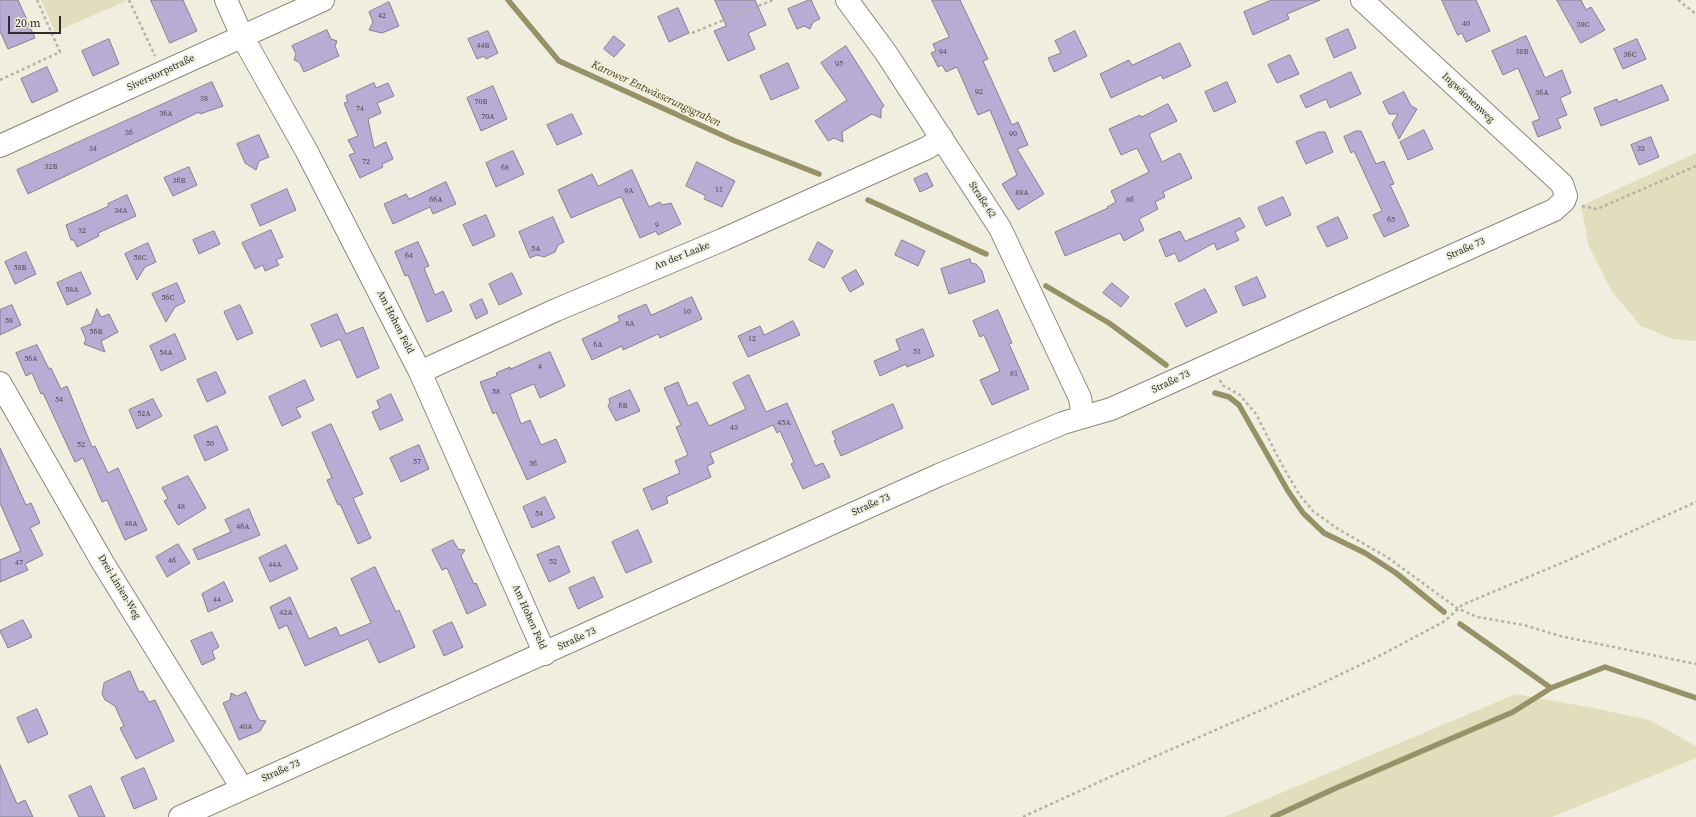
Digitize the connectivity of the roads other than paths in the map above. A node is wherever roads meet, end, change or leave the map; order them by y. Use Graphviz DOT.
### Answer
graph roads {
  1 [pos="226,0"];
  2 [pos="323,0"];
  3 [pos="847,0"];
  4 [pos="1362,0"];
  5 [pos="242,36"];
  6 [pos="942,138"];
  7 [pos="0,146"];
  8 [pos="1564,200"];
  9 [pos="420,372"];
  10 [pos="0,383"];
  11 [pos="1083,417"];
  12 [pos="545,654"];
  13 [pos="242,788"];
  14 [pos="180,817"];
  1 -- 5 [label="street, Am Hohen Feld"];
  2 -- 5 [label="street, Siverstorpstraße"];
  3 -- 6 [label="street, Straße 62"];
  4 -- 8 [label="street, Ingwäonenweg"];
  5 -- 7 [label="street, Siverstorpstraße"];
  5 -- 9 [label="street, Am Hohen Feld"];
  6 -- 9 [label="street, An der Laake"];
  6 -- 11 [label="street, Straße 62"];
  8 -- 11 [label="street, Straße 73"];
  9 -- 12 [label="street, Am Hohen Feld"];
  10 -- 13 [label="street, Drei-Linien-Weg"];
  11 -- 12 [label="street, Straße 73"];
  12 -- 13 [label="street, Straße 73"];
  13 -- 14 [label="street, Straße 73"];
}
